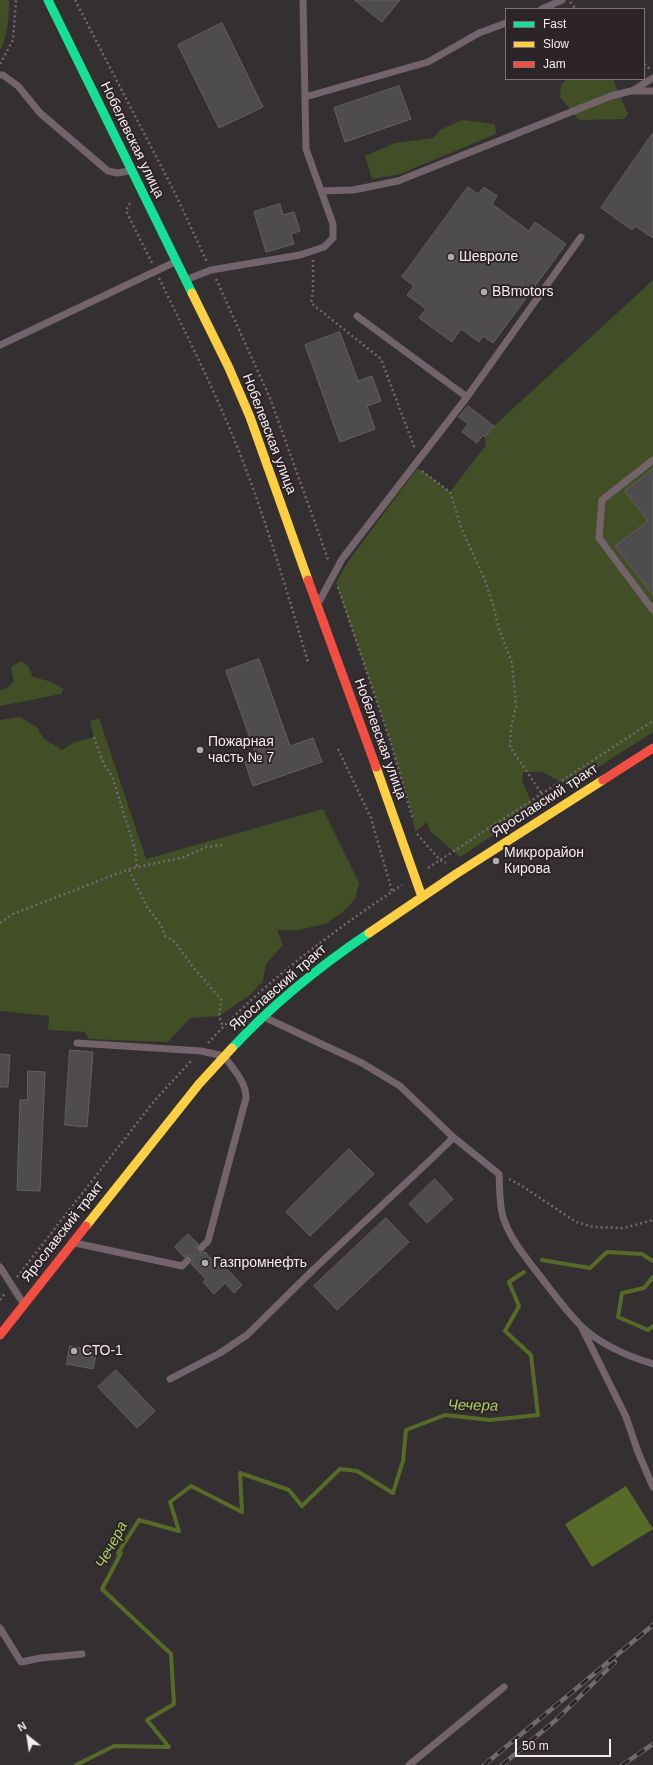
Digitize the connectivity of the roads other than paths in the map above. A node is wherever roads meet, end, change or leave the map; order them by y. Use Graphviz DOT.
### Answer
graph roads {
  1 [pos="48,0"];
  2 [pos="303,0"];
  3 [pos="562,0"];
  4 [pos="544,8"];
  5 [pos="505,23"];
  6 [pos="0,75"];
  7 [pos="653,78"];
  8 [pos="631,91"];
  9 [pos="653,91"];
  10 [pos="305,97"];
  11 [pos="132,170"];
  12 [pos="322,191"];
  13 [pos="581,237"];
  14 [pos="177,261"];
  15 [pos="186,280"];
  16 [pos="357,316"];
  17 [pos="0,345"];
  18 [pos="467,397"];
  19 [pos="653,460"];
  20 [pos="317,605"];
  21 [pos="653,610"];
  22 [pos="653,748"];
  23 [pos="422,897"];
  24 [pos="264,1017"];
  25 [pos="77,1043"];
  26 [pos="224,1056"];
  27 [pos="453,1136"];
  28 [pos="72,1242"];
  29 [pos="201,1248"];
  30 [pos="188,1260"];
  31 [pos="0,1267"];
  32 [pos="24,1305"];
  33 [pos="581,1326"];
  34 [pos="0,1335"];
  35 [pos="653,1364"];
  36 [pos="170,1379"];
  37 [pos="653,1487"];
  38 [pos="0,1628"];
  39 [pos="82,1654"];
  40 [pos="504,1687"];
  41 [pos="409,1765"];
  1 -- 11 [label="street, Нобелевская улица"];
  2 -- 10 [label="lane"];
  3 -- 4 [label="lane"];
  5 -- 10 [label="lane"];
  6 -- 11 [label="lane"];
  7 -- 8 [label="lane"];
  8 -- 9 [label="lane"];
  8 -- 12 [label="lane"];
  10 -- 12 [label="lane"];
  11 -- 14 [label="street, Нобелевская улица"];
  12 -- 15 [label="lane"];
  13 -- 18 [label="lane"];
  14 -- 15 [label="street, Нобелевская улица"];
  14 -- 17 [label="lane"];
  15 -- 20 [label="street, Нобелевская улица"];
  16 -- 18 [label="lane"];
  18 -- 20 [label="lane"];
  19 -- 21 [label="lane"];
  20 -- 23 [label="street, Нобелевская улица"];
  22 -- 23 [label="street, Ярославский тракт"];
  23 -- 24 [label="street, Ярославский тракт"];
  24 -- 26 [label="street, Ярославский тракт"];
  24 -- 27 [label="lane"];
  25 -- 26 [label="lane"];
  26 -- 28 [label="street, Ярославский тракт"];
  26 -- 29 [label="lane"];
  27 -- 33 [label="lane"];
  27 -- 36 [label="lane"];
  28 -- 30 [label="lane"];
  28 -- 32 [label="street, Ярославский тракт"];
  31 -- 32 [label="lane"];
  32 -- 34 [label="street, Ярославский тракт"];
  33 -- 35 [label="lane"];
  33 -- 37 [label="lane"];
  38 -- 39 [label="lane"];
  40 -- 41 [label="lane"];
}
